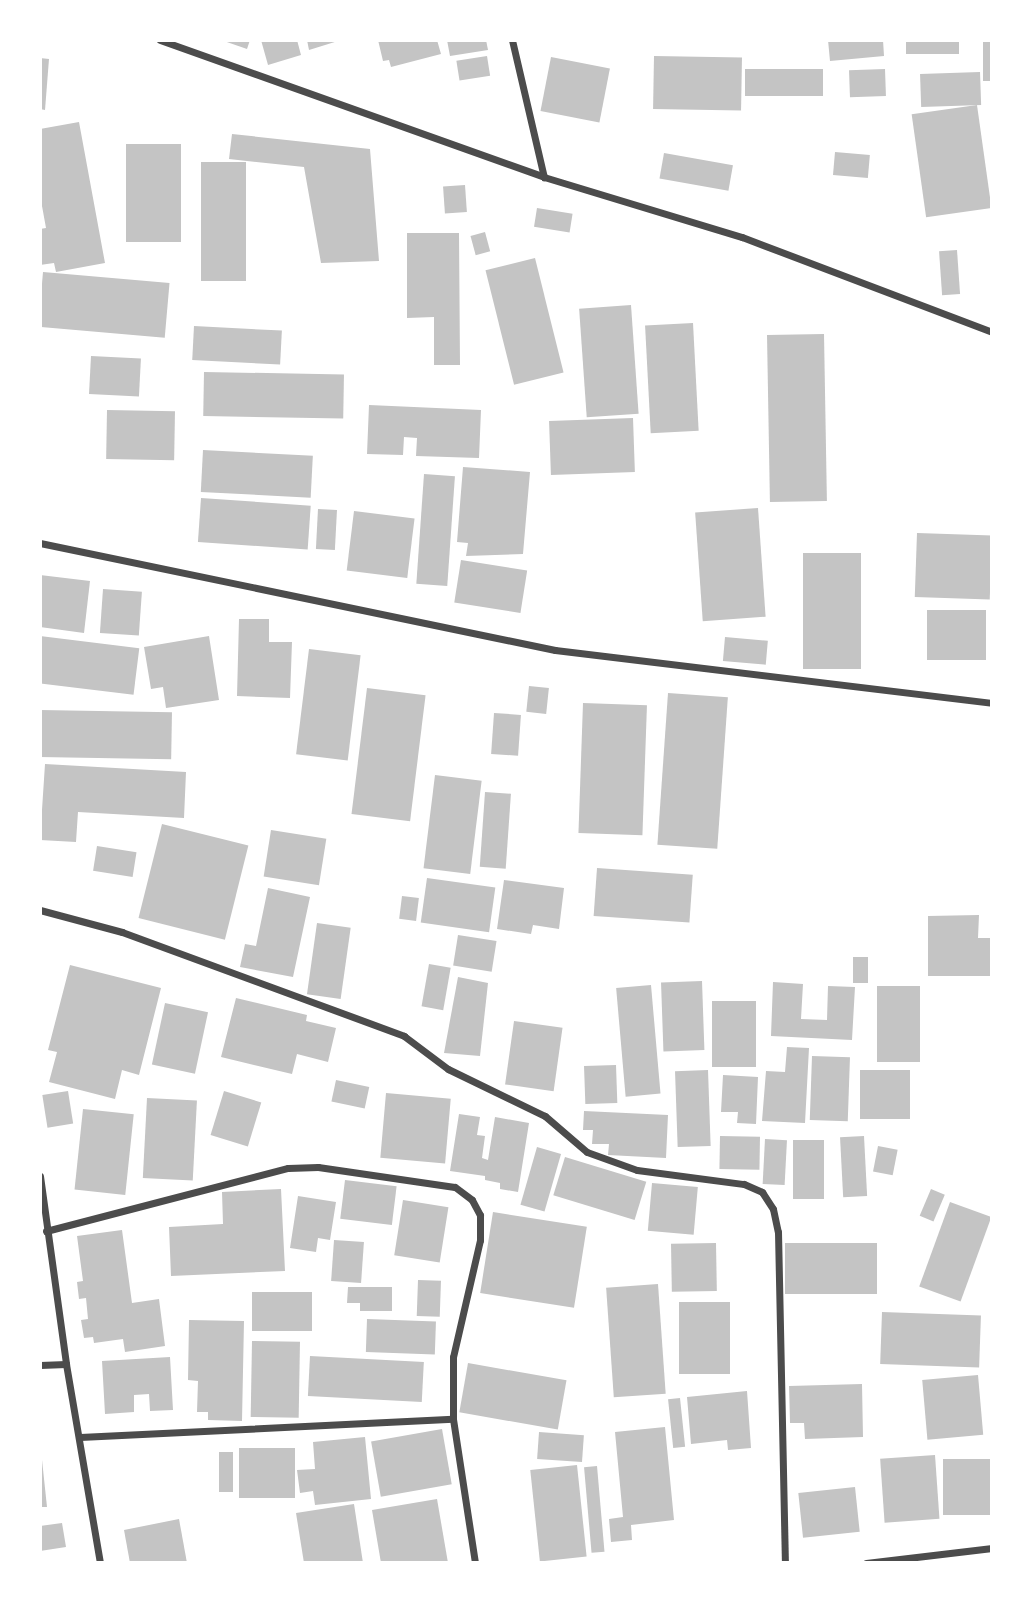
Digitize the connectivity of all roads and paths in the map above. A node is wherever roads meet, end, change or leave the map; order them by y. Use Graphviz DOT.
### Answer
graph roads {
  1 [pos="160,40"];
  2 [pos="512,40"];
  3 [pos="544,177"];
  4 [pos="992,332"];
  5 [pos="40,543"];
  6 [pos="992,703"];
  7 [pos="40,910"];
  8 [pos="40,1176"];
  9 [pos="46,1231"];
  10 [pos="66,1364"];
  11 [pos="40,1365"];
  12 [pos="453,1419"];
  13 [pos="80,1437"];
  14 [pos="992,1548"];
  15 [pos="100,1563"];
  16 [pos="475,1563"];
  17 [pos="785,1563"];
  18 [pos="866,1563"];
  1 -- 3 [label="street"];
  2 -- 3 [label="street"];
  3 -- 4 [label="street"];
  5 -- 6 [label="street"];
  7 -- 17 [label="street"];
  8 -- 9 [label="street"];
  9 -- 10 [label="street"];
  9 -- 12 [label="street"];
  10 -- 11 [label="street"];
  10 -- 13 [label="street"];
  12 -- 13 [label="street"];
  12 -- 16 [label="street"];
  13 -- 15 [label="street"];
  14 -- 18 [label="street"];
}
